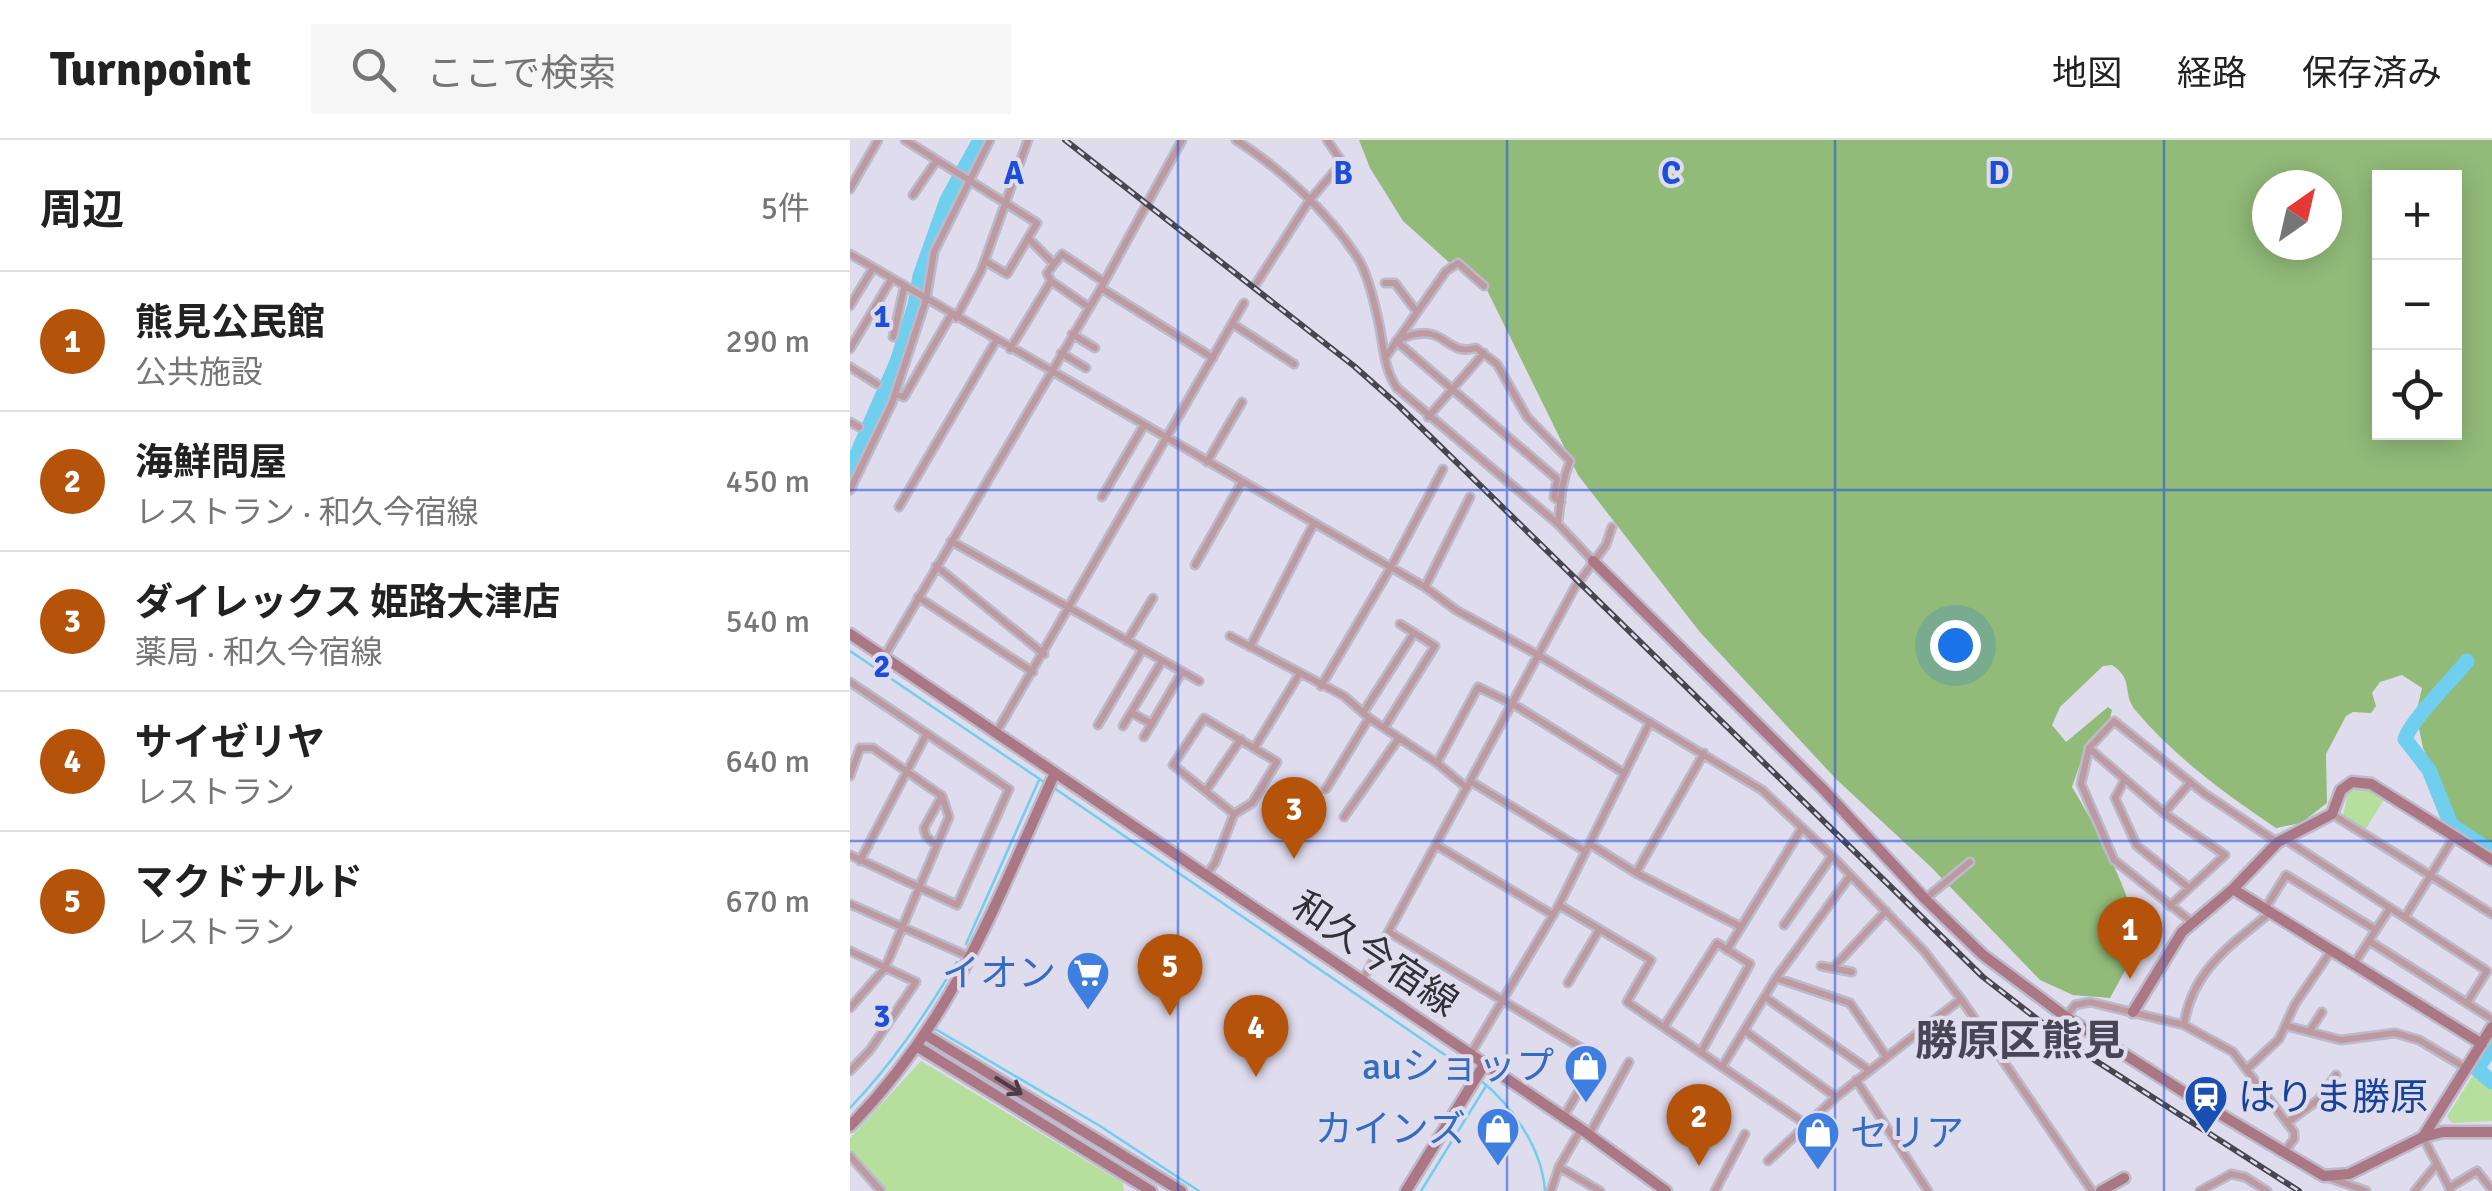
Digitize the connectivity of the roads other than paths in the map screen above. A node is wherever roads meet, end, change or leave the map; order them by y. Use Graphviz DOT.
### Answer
graph roads {
  1 [pos="878,140"];
  2 [pos="905,140"];
  3 [pos="990,140"];
  4 [pos="1028,140"];
  5 [pos="1182,140"];
  6 [pos="1236,140"];
  7 [pos="1327,140"];
  8 [pos="936,160"];
  9 [pos="968,180"];
  10 [pos="850,188"];
  11 [pos="913,195"];
  12 [pos="1310,201"];
  13 [pos="1006,205"];
  14 [pos="1028,238"];
  15 [pos="850,254"];
  16 [pos="984,262"];
  17 [pos="1054,264"];
  18 [pos="873,268"];
  19 [pos="891,280"];
  20 [pos="1051,282"];
  21 [pos="1384,283"];
  22 [pos="1256,284"];
  23 [pos="1102,285"];
  24 [pos="1484,286"];
  25 [pos="904,288"];
  26 [pos="926,300"];
  27 [pos="1244,303"];
  28 [pos="850,306"];
  29 [pos="1087,306"];
  30 [pos="1416,310"];
  31 [pos="954,316"];
  32 [pos="1233,324"];
  33 [pos="1072,334"];
  34 [pos="894,337"];
  35 [pos="996,341"];
  36 [pos="1396,341"];
  37 [pos="1095,348"];
  38 [pos="850,349"];
  39 [pos="1010,349"];
  40 [pos="1061,353"];
  41 [pos="1484,354"];
  42 [pos="1213,358"];
  43 [pos="1385,359"];
  44 [pos="1294,364"];
  45 [pos="850,367"];
  46 [pos="1086,368"];
  47 [pos="1051,372"];
  48 [pos="877,384"];
  49 [pos="1452,389"];
  50 [pos="895,394"];
  51 [pos="1242,402"];
  52 [pos="1428,417"];
  53 [pos="850,422"];
  54 [pos="1144,425"];
  55 [pos="858,427"];
  56 [pos="1167,438"];
  57 [pos="1207,462"];
  58 [pos="1442,468"];
  59 [pos="1242,482"];
  60 [pos="850,490"];
  61 [pos="1102,496"];
  62 [pos="1470,497"];
  63 [pos="1561,502"];
  64 [pos="899,507"];
  65 [pos="1314,523"];
  66 [pos="1558,524"];
  67 [pos="1612,527"];
  68 [pos="951,541"];
  69 [pos="1593,561"];
  70 [pos="1195,565"];
  71 [pos="936,566"];
  72 [pos="1391,567"];
  73 [pos="1425,587"];
  74 [pos="918,597"];
  75 [pos="1152,598"];
  76 [pos="1069,609"];
  77 [pos="1400,624"];
  78 [pos="1414,633"];
  79 [pos="850,634"];
  80 [pos="1230,636"];
  81 [pos="1126,641"];
  82 [pos="1250,646"];
  83 [pos="1142,650"];
  84 [pos="1044,654"];
  85 [pos="1540,656"];
  86 [pos="884,657"];
  87 [pos="1162,661"];
  88 [pos="1034,672"];
  89 [pos="1182,672"];
  90 [pos="1300,673"];
  91 [pos="1199,681"];
  92 [pos="850,682"];
  93 [pos="1320,686"];
  94 [pos="1513,704"];
  95 [pos="1132,714"];
  96 [pos="1366,716"];
  97 [pos="1650,722"];
  98 [pos="1098,724"];
  99 [pos="1152,724"];
  100 [pos="1123,726"];
  101 [pos="1384,728"];
  102 [pos="996,733"];
  103 [pos="926,736"];
  104 [pos="1144,738"];
  105 [pos="1399,738"];
  106 [pos="1241,740"];
  107 [pos="1255,746"];
  108 [pos="2089,748"];
  109 [pos="1704,754"];
  110 [pos="1437,763"];
  111 [pos="908,771"];
  112 [pos="1055,773"];
  113 [pos="1624,773"];
  114 [pos="850,776"];
  115 [pos="2124,781"];
  116 [pos="2190,783"];
  117 [pos="1469,784"];
  118 [pos="1207,789"];
  119 [pos="1326,789"];
  120 [pos="942,796"];
  121 [pos="2164,813"];
  122 [pos="1234,814"];
  123 [pos="2332,814"];
  124 [pos="1344,817"];
  125 [pos="1802,828"];
  126 [pos="2454,837"];
  127 [pos="2282,841"];
  128 [pos="1436,845"];
  129 [pos="937,846"];
  130 [pos="1588,847"];
  131 [pos="850,855"];
  132 [pos="1832,856"];
  133 [pos="2492,860"];
  134 [pos="860,861"];
  135 [pos="1970,862"];
  136 [pos="1636,872"];
  137 [pos="1206,875"];
  138 [pos="1850,876"];
  139 [pos="2430,876"];
  140 [pos="2188,887"];
  141 [pos="918,888"];
  142 [pos="2232,888"];
  143 [pos="1926,899"];
  144 [pos="850,904"];
  145 [pos="1560,905"];
  146 [pos="2170,906"];
  147 [pos="2390,908"];
  148 [pos="2268,910"];
  149 [pos="1886,911"];
  150 [pos="2492,914"];
  151 [pos="1553,915"];
  152 [pos="2405,917"];
  153 [pos="2193,923"];
  154 [pos="1784,925"];
  155 [pos="900,927"];
  156 [pos="1741,927"];
  157 [pos="1599,930"];
  158 [pos="2376,930"];
  159 [pos="1389,932"];
  160 [pos="2369,941"];
  161 [pos="1727,950"];
  162 [pos="2332,950"];
  163 [pos="850,951"];
  164 [pos="972,958"];
  165 [pos="2354,964"];
  166 [pos="1821,966"];
  167 [pos="885,968"];
  168 [pos="1833,968"];
  169 [pos="1852,972"];
  170 [pos="1776,978"];
  171 [pos="1361,982"];
  172 [pos="1568,983"];
  173 [pos="1765,997"];
  174 [pos="1961,999"];
  175 [pos="1505,1001"];
  176 [pos="2467,1002"];
  177 [pos="850,1008"];
  178 [pos="2133,1012"];
  179 [pos="2322,1012"];
  180 [pos="2066,1017"];
  181 [pos="2492,1019"];
  182 [pos="2184,1025"];
  183 [pos="2287,1026"];
  184 [pos="1664,1027"];
  185 [pos="2492,1027"];
  186 [pos="2310,1029"];
  187 [pos="1744,1031"];
  188 [pos="926,1035"];
  189 [pos="2487,1047"];
  190 [pos="918,1048"];
  191 [pos="1701,1052"];
  192 [pos="1470,1055"];
  193 [pos="1886,1056"];
  194 [pos="1628,1062"];
  195 [pos="1484,1066"];
  196 [pos="1722,1066"];
  197 [pos="2246,1068"];
  198 [pos="2466,1068"];
  199 [pos="1869,1070"];
  200 [pos="850,1071"];
  201 [pos="2336,1075"];
  202 [pos="1856,1080"];
  203 [pos="1836,1096"];
  204 [pos="1563,1118"];
  205 [pos="2288,1122"];
  206 [pos="1807,1125"];
  207 [pos="850,1126"];
  208 [pos="1585,1132"];
  209 [pos="2492,1132"];
  210 [pos="1745,1134"];
  211 [pos="2423,1137"];
  212 [pos="2282,1154"];
  213 [pos="850,1156"];
  214 [pos="1768,1160"];
  215 [pos="2437,1164"];
  216 [pos="854,1167"];
  217 [pos="1558,1167"];
  218 [pos="2324,1176"];
  219 [pos="2124,1178"];
  220 [pos="1137,1188"];
  221 [pos="2489,1189"];
  222 [pos="2450,1190"];
  223 [pos="881,1191"];
  224 [pos="1151,1191"];
  225 [pos="1181,1191"];
  226 [pos="1406,1191"];
  227 [pos="1551,1191"];
  228 [pos="1600,1191"];
  229 [pos="1666,1191"];
  230 [pos="1715,1191"];
  231 [pos="1928,1191"];
  232 [pos="2092,1191"];
  233 [pos="2101,1191"];
  234 [pos="2200,1191"];
  235 [pos="2267,1191"];
  236 [pos="2366,1191"];
  237 [pos="2414,1191"];
  1 -- 10 [label="street"];
  2 -- 8 [label="street"];
  3 -- 9 [label="street"];
  4 -- 13 [label="street"];
  5 -- 23 [label="street"];
  6 -- 12 [label="street"];
  7 -- 12 [label="street"];
  8 -- 9 [label="street"];
  8 -- 11 [label="street"];
  9 -- 13 [label="street"];
  9 -- 26 [label="street"];
  12 -- 22 [label="street"];
  12 -- 43 [label="street"];
  13 -- 14 [label="street"];
  13 -- 16 [label="street"];
  14 -- 16 [label="street"];
  14 -- 17 [label="street"];
  15 -- 18 [label="street"];
  16 -- 31 [label="street"];
  17 -- 20 [label="street"];
  17 -- 23 [label="street"];
  18 -- 19 [label="street"];
  18 -- 28 [label="street"];
  19 -- 25 [label="street"];
  19 -- 38 [label="street"];
  20 -- 29 [label="street"];
  20 -- 39 [label="street"];
  21 -- 30 [label="street"];
  23 -- 29 [label="street"];
  23 -- 42 [label="street"];
  24 -- 30 [label="street"];
  25 -- 26 [label="street"];
  25 -- 34 [label="street"];
  26 -- 31 [label="street"];
  26 -- 50 [label="street"];
  27 -- 32 [label="street"];
  29 -- 33 [label="street"];
  30 -- 36 [label="street"];
  31 -- 35 [label="street"];
  31 -- 50 [label="street"];
  32 -- 42 [label="street"];
  32 -- 44 [label="street"];
  33 -- 37 [label="street"];
  33 -- 40 [label="street"];
  35 -- 39 [label="street"];
  35 -- 64 [label="street"];
  36 -- 41 [label="street"];
  36 -- 43 [label="street"];
  36 -- 49 [label="street"];
  39 -- 47 [label="street"];
  40 -- 46 [label="street"];
  40 -- 47 [label="street"];
  41 -- 49 [label="street"];
  41 -- 63 [label="street"];
  42 -- 56 [label="street"];
  43 -- 52 [label="street"];
  45 -- 48 [label="street"];
  47 -- 54 [label="street"];
  47 -- 68 [label="street"];
  49 -- 52 [label="street"];
  49 -- 63 [label="street"];
  50 -- 60 [label="street"];
  51 -- 57 [label="street"];
  52 -- 66 [label="street"];
  53 -- 55 [label="street"];
  54 -- 56 [label="street"];
  54 -- 61 [label="street"];
  56 -- 57 [label="street"];
  56 -- 76 [label="street"];
  57 -- 59 [label="street"];
  58 -- 72 [label="street"];
  59 -- 65 [label="street"];
  59 -- 70 [label="street"];
  62 -- 73 [label="street"];
  63 -- 66 [label="street"];
  65 -- 72 [label="street"];
  65 -- 82 [label="street"];
  66 -- 69 [label="street"];
  67 -- 69 [label="street"];
  68 -- 71 [label="street"];
  68 -- 76 [label="street"];
  69 -- 85 [label="street"];
  69 -- 143 [label="street"];
  71 -- 74 [label="street"];
  71 -- 84 [label="street"];
  72 -- 73 [label="street"];
  72 -- 93 [label="street"];
  73 -- 85 [label="street"];
  74 -- 86 [label="street"];
  74 -- 88 [label="street"];
  75 -- 81 [label="street"];
  76 -- 81 [label="street"];
  76 -- 84 [label="street"];
  77 -- 78 [label="street"];
  78 -- 96 [label="street"];
  78 -- 101 [label="street"];
  79 -- 86 [label="street, 和久今宿線"];
  80 -- 82 [label="street"];
  81 -- 83 [label="street"];
  82 -- 90 [label="street"];
  83 -- 87 [label="street"];
  83 -- 98 [label="street"];
  84 -- 88 [label="street"];
  85 -- 94 [label="street"];
  85 -- 97 [label="street"];
  86 -- 102 [label="street, 和久今宿線"];
  87 -- 89 [label="street"];
  87 -- 95 [label="street"];
  88 -- 102 [label="street"];
  89 -- 91 [label="street"];
  89 -- 99 [label="street"];
  90 -- 93 [label="street"];
  90 -- 107 [label="street"];
  92 -- 103 [label="street"];
  93 -- 96 [label="street"];
  94 -- 110 [label="street"];
  94 -- 113 [label="street"];
  94 -- 117 [label="street"];
  95 -- 99 [label="street"];
  95 -- 100 [label="street"];
  96 -- 101 [label="street"];
  96 -- 119 [label="street"];
  97 -- 109 [label="street"];
  97 -- 113 [label="street"];
  99 -- 104 [label="street"];
  101 -- 105 [label="street"];
  102 -- 112 [label="street, 和久今宿線"];
  103 -- 111 [label="street"];
  103 -- 141 [label="street"];
  105 -- 110 [label="street"];
  105 -- 124 [label="street"];
  106 -- 107 [label="street"];
  106 -- 118 [label="street"];
  106 -- 118 [label="street"];
  107 -- 122 [label="street"];
  108 -- 115 [label="street"];
  108 -- 116 [label="street"];
  108 -- 146 [label="street"];
  109 -- 125 [label="street"];
  109 -- 136 [label="street"];
  110 -- 117 [label="street"];
  111 -- 114 [label="street"];
  111 -- 120 [label="street"];
  111 -- 134 [label="street"];
  112 -- 137 [label="street, 和久今宿線"];
  112 -- 164 [label="street"];
  113 -- 130 [label="street"];
  115 -- 121 [label="street"];
  115 -- 140 [label="street"];
  116 -- 121 [label="street"];
  116 -- 127 [label="street"];
  117 -- 128 [label="street"];
  117 -- 130 [label="street"];
  118 -- 122 [label="street"];
  120 -- 129 [label="street"];
  120 -- 129 [label="street"];
  121 -- 140 [label="street"];
  122 -- 137 [label="street"];
  123 -- 126 [label="street"];
  123 -- 127 [label="street"];
  123 -- 139 [label="street"];
  125 -- 132 [label="street"];
  125 -- 156 [label="street"];
  126 -- 133 [label="street"];
  126 -- 139 [label="street"];
  127 -- 142 [label="street"];
  127 -- 147 [label="street"];
  128 -- 151 [label="street"];
  128 -- 159 [label="street"];
  129 -- 141 [label="street"];
  130 -- 136 [label="street"];
  130 -- 145 [label="street"];
  131 -- 134 [label="street"];
  132 -- 138 [label="street"];
  132 -- 154 [label="street"];
  134 -- 141 [label="street"];
  135 -- 143 [label="street"];
  136 -- 156 [label="street"];
  137 -- 171 [label="street, 和久今宿線"];
  138 -- 149 [label="street"];
  138 -- 170 [label="street"];
  139 -- 150 [label="street"];
  139 -- 152 [label="street"];
  140 -- 146 [label="street"];
  141 -- 155 [label="street"];
  142 -- 148 [label="street"];
  142 -- 153 [label="street"];
  143 -- 180 [label="street"];
  144 -- 155 [label="street"];
  145 -- 151 [label="street"];
  145 -- 157 [label="street"];
  146 -- 153 [label="street"];
  147 -- 152 [label="street"];
  147 -- 158 [label="street"];
  148 -- 158 [label="street"];
  148 -- 162 [label="street"];
  148 -- 182 [label="street"];
  149 -- 168 [label="street"];
  149 -- 174 [label="street"];
  151 -- 175 [label="street"];
  152 -- 176 [label="street"];
  153 -- 178 [label="street"];
  155 -- 164 [label="street"];
  155 -- 167 [label="street"];
  156 -- 161 [label="street"];
  157 -- 172 [label="street"];
  157 -- 184 [label="street"];
  158 -- 160 [label="street"];
  159 -- 171 [label="street"];
  159 -- 175 [label="street"];
  160 -- 165 [label="street"];
  160 -- 176 [label="street"];
  161 -- 184 [label="street"];
  161 -- 191 [label="street"];
  162 -- 165 [label="street"];
  162 -- 183 [label="street"];
  163 -- 167 [label="street"];
  164 -- 188 [label="street"];
  165 -- 189 [label="street"];
  166 -- 168 [label="street"];
  167 -- 177 [label="street"];
  167 -- 200 [label="street"];
  168 -- 169 [label="street"];
  170 -- 173 [label="street"];
  170 -- 193 [label="street"];
  171 -- 192 [label="street, 和久今宿線"];
  173 -- 187 [label="street"];
  173 -- 199 [label="street"];
  174 -- 193 [label="street"];
  174 -- 232 [label="street"];
  175 -- 192 [label="street"];
  175 -- 204 [label="street"];
  176 -- 181 [label="street"];
  178 -- 180 [label="street"];
  178 -- 182 [label="street"];
  179 -- 186 [label="street"];
  180 -- 212 [label="street"];
  182 -- 197 [label="street"];
  183 -- 186 [label="street"];
  183 -- 197 [label="street"];
  184 -- 191 [label="street"];
  185 -- 189 [label="street"];
  186 -- 198 [label="street"];
  187 -- 196 [label="street"];
  187 -- 203 [label="street"];
  188 -- 190 [label="street"];
  188 -- 225 [label="street, one-way"];
  189 -- 198 [label="street"];
  190 -- 207 [label="street"];
  190 -- 220 [label="street"];
  191 -- 196 [label="street"];
  192 -- 195 [label="street, 和久今宿線"];
  193 -- 199 [label="street"];
  194 -- 208 [label="street"];
  195 -- 204 [label="street, 和久今宿線"];
  195 -- 226 [label="street"];
  196 -- 206 [label="street"];
  197 -- 205 [label="street"];
  198 -- 211 [label="street"];
  199 -- 202 [label="street"];
  201 -- 205 [label="street"];
  202 -- 203 [label="street"];
  202 -- 231 [label="street"];
  203 -- 206 [label="street"];
  204 -- 208 [label="street, 和久今宿線"];
  205 -- 212 [label="street"];
  206 -- 214 [label="street"];
  208 -- 217 [label="street"];
  208 -- 229 [label="street, 和久今宿線"];
  209 -- 211 [label="street"];
  210 -- 230 [label="street"];
  211 -- 215 [label="street"];
  211 -- 218 [label="street"];
  212 -- 218 [label="street"];
  213 -- 216 [label="street"];
  215 -- 222 [label="street"];
  215 -- 237 [label="street"];
  216 -- 223 [label="street"];
  217 -- 227 [label="street"];
  217 -- 228 [label="street"];
  218 -- 236 [label="street"];
  219 -- 233 [label="street"];
  220 -- 224 [label="street"];
  221 -- 222 [label="street"];
  234 -- 235 [label="street"];
}
